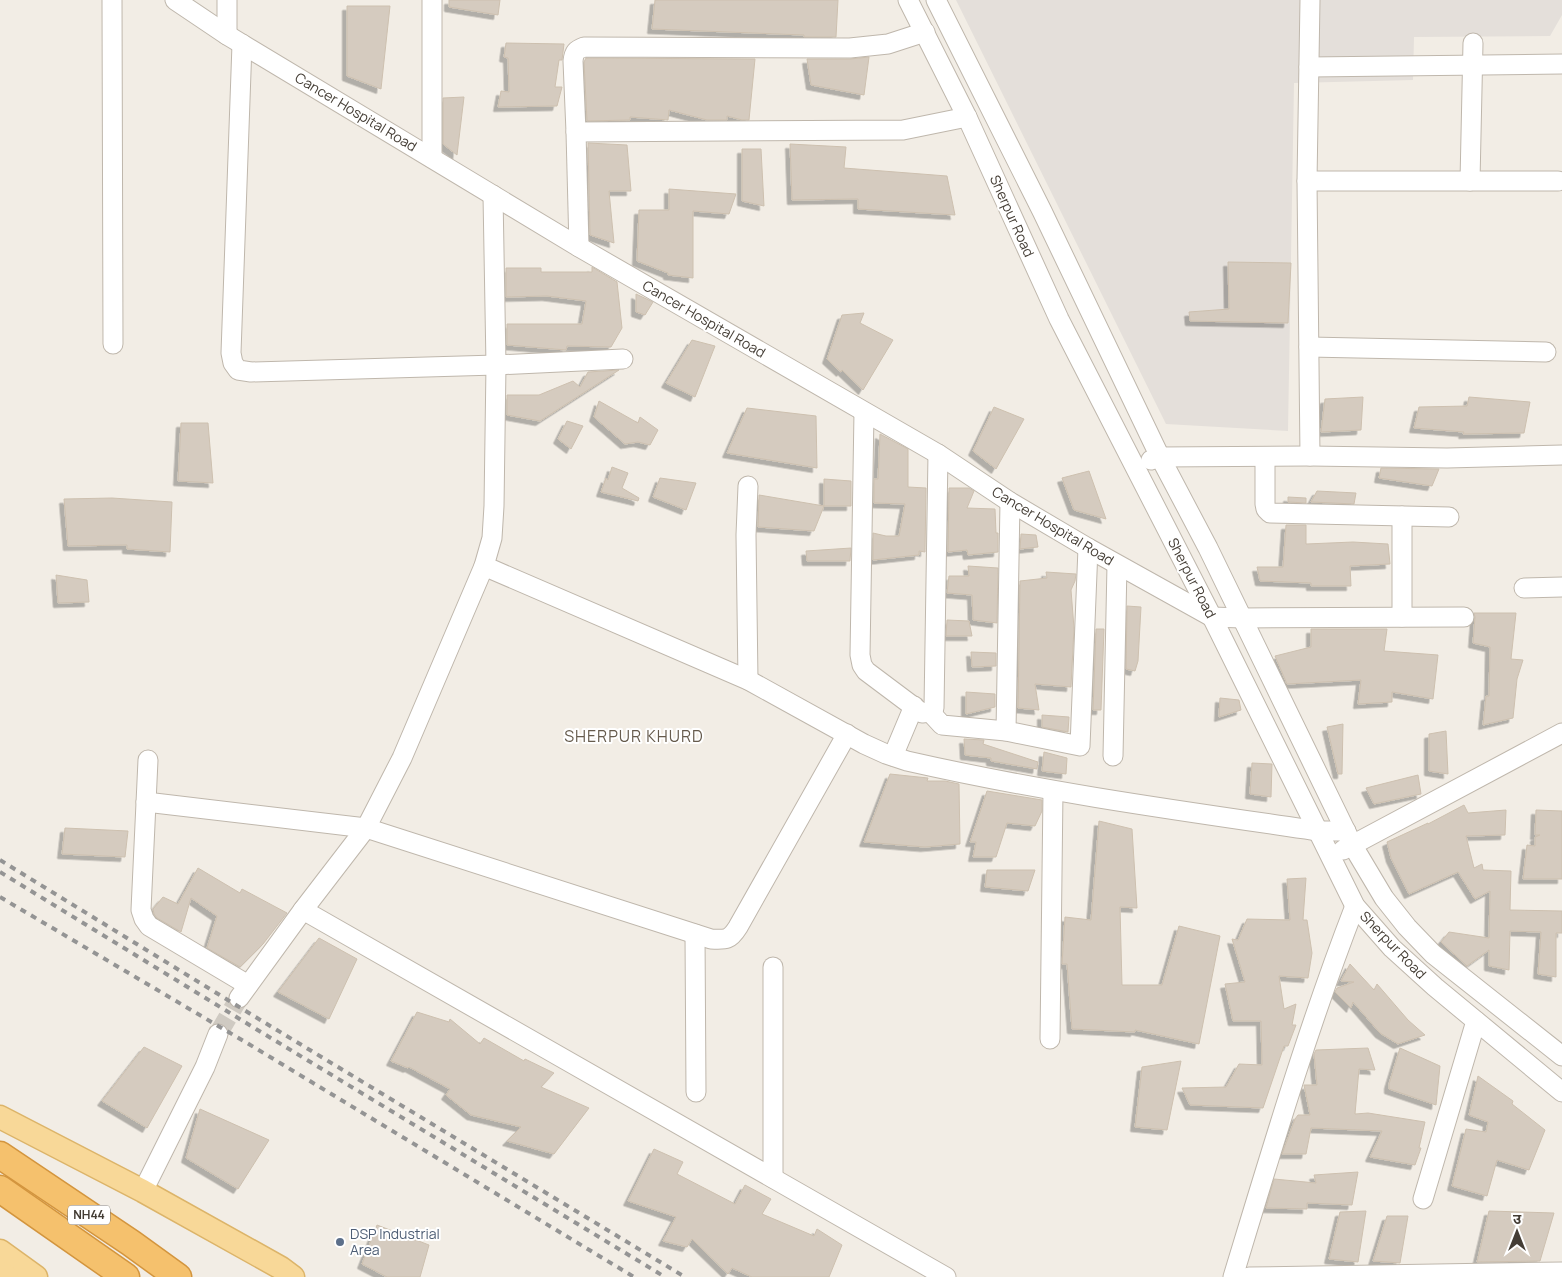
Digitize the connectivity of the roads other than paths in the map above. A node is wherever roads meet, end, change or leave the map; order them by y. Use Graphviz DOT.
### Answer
graph roads {
  1 [pos="112,0"];
  2 [pos="175,0"];
  3 [pos="228,0"];
  4 [pos="432,0"];
  5 [pos="908,0"];
  6 [pos="936,0"];
  7 [pos="1310,0"];
  8 [pos="925,32"];
  9 [pos="235,39"];
  10 [pos="1473,43"];
  11 [pos="1562,64"];
  12 [pos="1472,65"];
  13 [pos="1309,68"];
  14 [pos="968,118"];
  15 [pos="576,132"];
  16 [pos="432,158"];
  17 [pos="1307,181"];
  18 [pos="1470,181"];
  19 [pos="1558,181"];
  20 [pos="493,195"];
  21 [pos="579,247"];
  22 [pos="113,344"];
  23 [pos="1309,347"];
  24 [pos="1546,352"];
  25 [pos="623,359"];
  26 [pos="496,366"];
  27 [pos="864,412"];
  28 [pos="938,454"];
  29 [pos="1562,455"];
  30 [pos="1310,456"];
  31 [pos="1160,457"];
  32 [pos="1265,457"];
  33 [pos="1135,466"];
  34 [pos="748,486"];
  35 [pos="1010,502"];
  36 [pos="1402,516"];
  37 [pos="1449,517"];
  38 [pos="1088,548"];
  39 [pos="1117,564"];
  40 [pos="484,566"];
  41 [pos="1562,587"];
  42 [pos="1524,588"];
  43 [pos="1212,617"];
  44 [pos="1402,617"];
  45 [pos="1464,617"];
  46 [pos="1242,618"];
  47 [pos="748,680"];
  48 [pos="922,709"];
  49 [pos="1006,732"];
  50 [pos="1562,733"];
  51 [pos="847,734"];
  52 [pos="894,756"];
  53 [pos="1113,756"];
  54 [pos="148,760"];
  55 [pos="1053,791"];
  56 [pos="146,802"];
  57 [pos="366,828"];
  58 [pos="1319,831"];
  59 [pos="1350,838"];
  60 [pos="1331,856"];
  61 [pos="1355,906"];
  62 [pos="303,910"];
  63 [pos="695,934"];
  64 [pos="773,966"];
  65 [pos="1476,1021"];
  66 [pos="218,1034"];
  67 [pos="1050,1040"];
  68 [pos="1562,1056"];
  69 [pos="696,1092"];
  70 [pos="1562,1092"];
  71 [pos="0,1117"];
  72 [pos="0,1156"];
  73 [pos="773,1178"];
  74 [pos="0,1189"];
  75 [pos="144,1191"];
  76 [pos="1423,1199"];
  77 [pos="0,1251"];
  78 [pos="0,1272"];
  79 [pos="1562,1272"];
  80 [pos="7,1277"];
  81 [pos="36,1277"];
  82 [pos="126,1277"];
  83 [pos="178,1277"];
  84 [pos="293,1277"];
  85 [pos="946,1277"];
  86 [pos="1232,1277"];
  87 [pos="1249,1277"];
  1 -- 22 [label="street"];
  2 -- 9 [label="street, Cancer Hospital Road"];
  3 -- 9 [label="street"];
  4 -- 16 [label="street"];
  5 -- 8 [label="street, Sherpur Road"];
  6 -- 31 [label="street, Sherpur Road"];
  7 -- 13 [label="street"];
  8 -- 14 [label="street, Sherpur Road"];
  8 -- 15 [label="street"];
  9 -- 16 [label="street, Cancer Hospital Road"];
  9 -- 26 [label="street"];
  10 -- 12 [label="street"];
  11 -- 12 [label="street"];
  12 -- 13 [label="street"];
  12 -- 18 [label="street"];
  13 -- 17 [label="street"];
  14 -- 15 [label="street"];
  14 -- 33 [label="street, Sherpur Road"];
  15 -- 21 [label="street"];
  16 -- 20 [label="street, Cancer Hospital Road"];
  17 -- 18 [label="street"];
  17 -- 23 [label="street"];
  18 -- 19 [label="street"];
  20 -- 21 [label="street, Cancer Hospital Road"];
  20 -- 26 [label="street"];
  21 -- 27 [label="street, Cancer Hospital Road"];
  23 -- 24 [label="street"];
  23 -- 30 [label="street"];
  25 -- 26 [label="street"];
  26 -- 40 [label="street"];
  27 -- 28 [label="street, Cancer Hospital Road"];
  27 -- 48 [label="street"];
  28 -- 35 [label="street, Cancer Hospital Road"];
  28 -- 48 [label="street"];
  29 -- 30 [label="street"];
  30 -- 32 [label="street"];
  31 -- 32 [label="street"];
  31 -- 33 [label="street"];
  31 -- 46 [label="street, Sherpur Road"];
  32 -- 36 [label="street"];
  33 -- 43 [label="street, Sherpur Road"];
  34 -- 47 [label="street"];
  35 -- 38 [label="street, Cancer Hospital Road"];
  35 -- 49 [label="street"];
  36 -- 37 [label="street"];
  36 -- 44 [label="street"];
  38 -- 39 [label="street, Cancer Hospital Road"];
  38 -- 49 [label="street"];
  39 -- 43 [label="street, Cancer Hospital Road"];
  39 -- 53 [label="street"];
  40 -- 47 [label="street"];
  40 -- 57 [label="street"];
  41 -- 42 [label="street"];
  43 -- 46 [label="street, Cancer Hospital Road"];
  43 -- 58 [label="street, Sherpur Road"];
  44 -- 45 [label="street, Cancer Hospital Road"];
  44 -- 46 [label="street, Cancer Hospital Road"];
  46 -- 59 [label="street, Sherpur Road"];
  47 -- 51 [label="street"];
  48 -- 49 [label="street"];
  48 -- 52 [label="street"];
  50 -- 59 [label="street"];
  51 -- 52 [label="street"];
  51 -- 63 [label="street"];
  52 -- 55 [label="street"];
  54 -- 56 [label="street"];
  55 -- 58 [label="street"];
  55 -- 67 [label="street"];
  56 -- 57 [label="street"];
  56 -- 62 [label="street"];
  57 -- 62 [label="street"];
  57 -- 63 [label="street"];
  58 -- 59 [label="street"];
  58 -- 60 [label="street, Sherpur Road"];
  59 -- 60 [label="street"];
  59 -- 68 [label="street, Sherpur Road"];
  60 -- 61 [label="street, Sherpur Road"];
  61 -- 65 [label="street, Sherpur Road"];
  61 -- 86 [label="street"];
  62 -- 73 [label="street"];
  63 -- 69 [label="street"];
  64 -- 73 [label="street"];
  65 -- 70 [label="street, Sherpur Road"];
  65 -- 76 [label="street"];
  66 -- 75 [label="street"];
  71 -- 75 [label="main road"];
  72 -- 83 [label="highway, NH44"];
  73 -- 85 [label="street"];
  74 -- 82 [label="highway, NH44"];
  75 -- 84 [label="main road"];
  77 -- 81 [label="main road"];
  78 -- 80 [label="main road"];
  79 -- 87 [label="street"];
}
